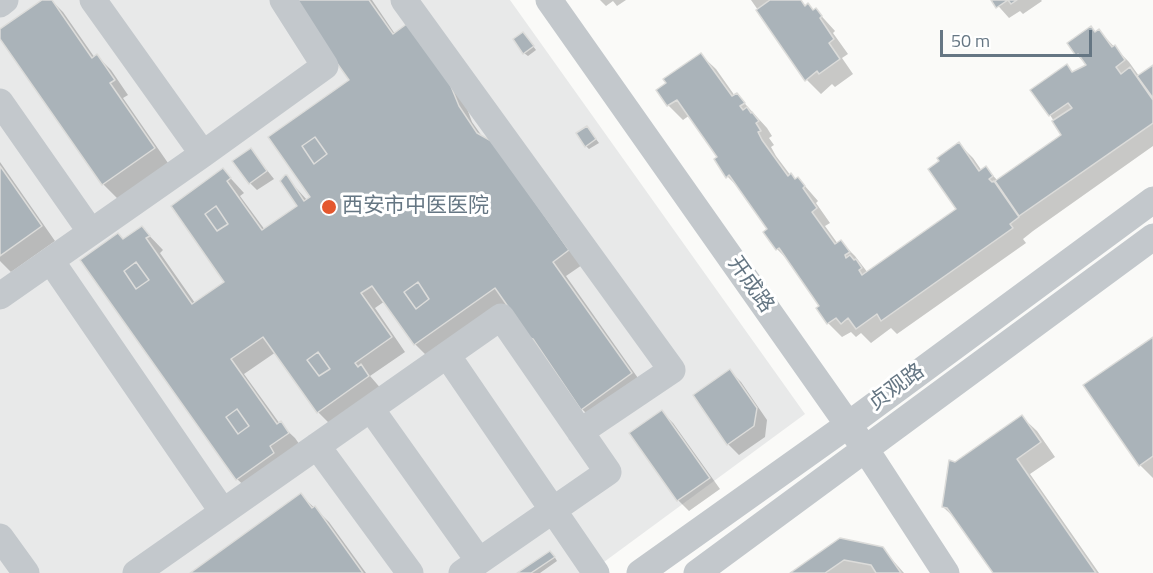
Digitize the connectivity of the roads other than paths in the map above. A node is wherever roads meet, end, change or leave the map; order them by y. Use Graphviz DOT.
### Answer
graph roads {
  1 [pos="5,0"];
  2 [pos="93,0"];
  3 [pos="283,0"];
  4 [pos="404,0"];
  5 [pos="549,0"];
  6 [pos="0,4"];
  7 [pos="0,102"];
  8 [pos="203,154"];
  9 [pos="1153,200"];
  10 [pos="92,232"];
  11 [pos="1153,237"];
  12 [pos="51,261"];
  13 [pos="0,296"];
  14 [pos="447,355"];
  15 [pos="371,409"];
  16 [pos="848,425"];
  17 [pos="580,432"];
  18 [pos="317,446"];
  19 [pos="866,450"];
  20 [pos="552,511"];
  21 [pos="223,512"];
  22 [pos="0,537"];
  23 [pos="471,567"];
  24 [pos="26,573"];
  25 [pos="136,573"];
  26 [pos="410,573"];
  27 [pos="596,573"];
  28 [pos="640,573"];
  29 [pos="697,573"];
  30 [pos="946,573"];
  1 -- 6 [label="street"];
  2 -- 8 [label="street"];
  3 -- 8 [label="street"];
  4 -- 17 [label="street"];
  5 -- 16 [label="street, 开成路"];
  7 -- 10 [label="street"];
  8 -- 10 [label="street"];
  9 -- 16 [label="street, 贞观路"];
  10 -- 12 [label="street"];
  11 -- 19 [label="street, 贞观路"];
  12 -- 13 [label="street"];
  12 -- 21 [label="street"];
  14 -- 15 [label="street"];
  14 -- 17 [label="street"];
  14 -- 20 [label="street"];
  15 -- 18 [label="street"];
  15 -- 23 [label="street"];
  16 -- 19 [label="street, 开成路"];
  16 -- 28 [label="street, 贞观路"];
  17 -- 20 [label="street"];
  18 -- 21 [label="street"];
  18 -- 26 [label="street"];
  19 -- 29 [label="street, 贞观路"];
  19 -- 30 [label="street, 开成路"];
  20 -- 23 [label="street"];
  20 -- 27 [label="street"];
  21 -- 25 [label="street"];
  22 -- 24 [label="street"];
}
